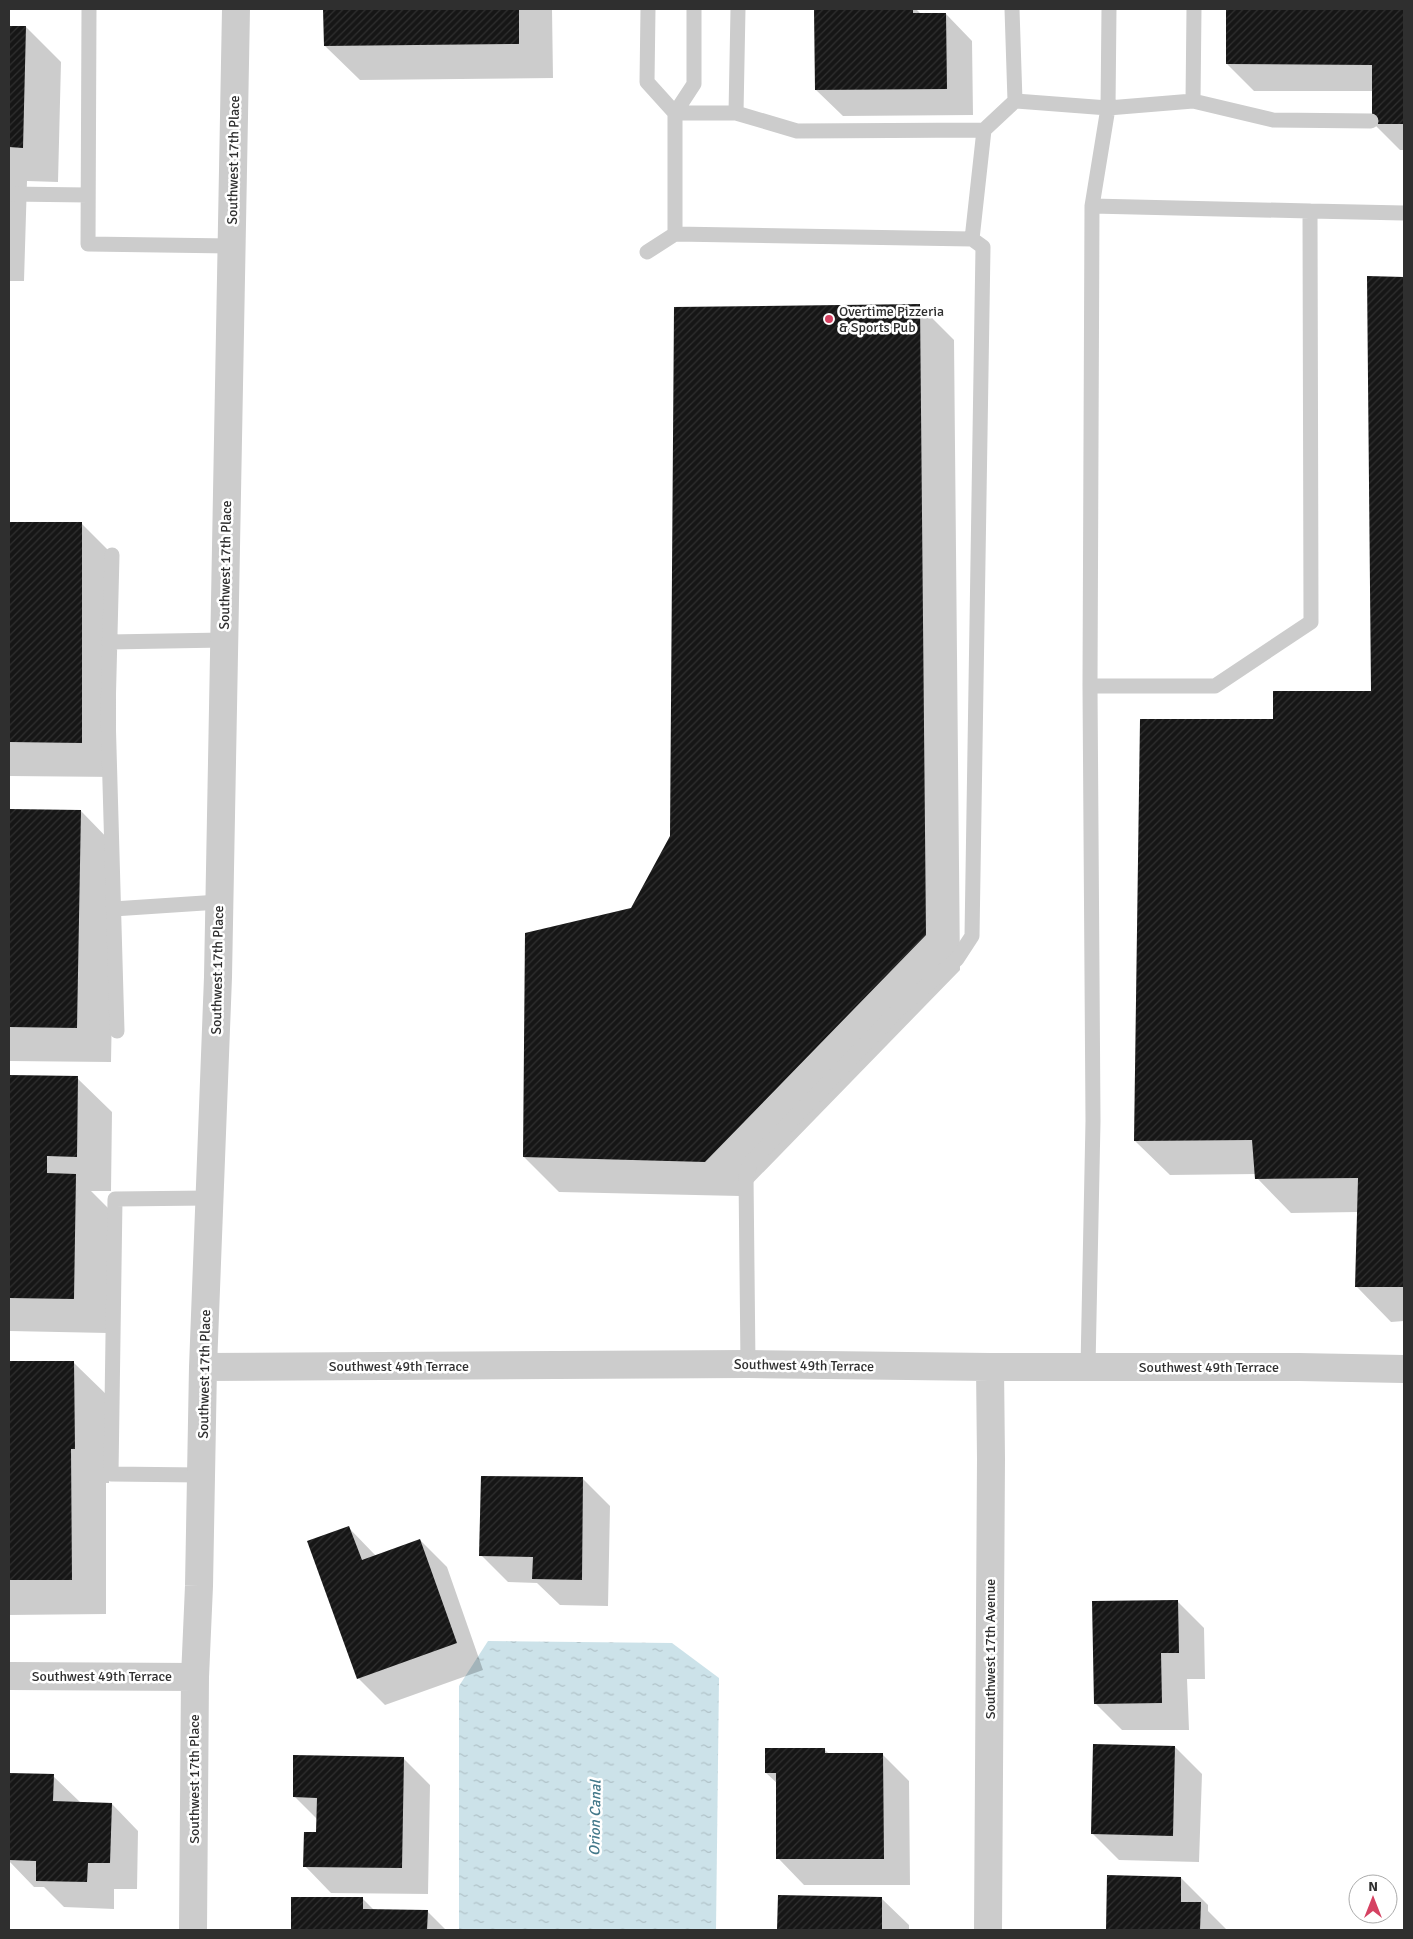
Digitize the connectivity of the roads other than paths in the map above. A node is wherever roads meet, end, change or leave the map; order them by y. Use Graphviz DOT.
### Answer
graph roads {
  1 [pos="89,9"];
  2 [pos="236,9"];
  3 [pos="648,9"];
  4 [pos="694,9"];
  5 [pos="738,9"];
  6 [pos="1012,9"];
  7 [pos="1109,9"];
  8 [pos="1194,9"];
  9 [pos="1015,101"];
  10 [pos="1193,101"];
  11 [pos="1108,108"];
  12 [pos="675,113"];
  13 [pos="736,113"];
  14 [pos="1371,121"];
  15 [pos="984,130"];
  16 [pos="9,194"];
  17 [pos="88,196"];
  18 [pos="1092,206"];
  19 [pos="1310,210"];
  20 [pos="1404,214"];
  21 [pos="675,234"];
  22 [pos="972,239"];
  23 [pos="231,246"];
  24 [pos="647,252"];
  25 [pos="112,555"];
  26 [pos="224,640"];
  27 [pos="109,642"];
  28 [pos="1090,686"];
  29 [pos="219,902"];
  30 [pos="113,909"];
  31 [pos="117,1031"];
  32 [pos="209,1198"];
  33 [pos="748,1364"];
  34 [pos="203,1367"];
  35 [pos="990,1367"];
  36 [pos="1088,1367"];
  37 [pos="1404,1369"];
  38 [pos="201,1475"];
  39 [pos="9,1676"];
  40 [pos="195,1677"];
  41 [pos="193,1930"];
  42 [pos="988,1930"];
  1 -- 17 [label="lane"];
  2 -- 23 [label="street, Southwest 17th Place"];
  3 -- 12 [label="lane"];
  4 -- 12 [label="lane"];
  5 -- 13 [label="lane"];
  6 -- 9 [label="lane"];
  7 -- 11 [label="lane"];
  8 -- 10 [label="lane"];
  9 -- 11 [label="lane"];
  9 -- 15 [label="lane"];
  10 -- 11 [label="lane"];
  10 -- 14 [label="lane"];
  11 -- 18 [label="lane"];
  12 -- 13 [label="lane"];
  12 -- 21 [label="lane"];
  13 -- 15 [label="lane"];
  15 -- 22 [label="lane"];
  16 -- 17 [label="lane"];
  17 -- 23 [label="lane"];
  18 -- 19 [label="lane"];
  18 -- 28 [label="lane"];
  19 -- 20 [label="lane"];
  19 -- 28 [label="lane"];
  21 -- 22 [label="lane"];
  21 -- 24 [label="lane"];
  22 -- 33 [label="lane"];
  23 -- 26 [label="street, Southwest 17th Place"];
  25 -- 27 [label="lane"];
  26 -- 27 [label="lane"];
  26 -- 29 [label="street, Southwest 17th Place"];
  27 -- 30 [label="lane"];
  28 -- 36 [label="lane"];
  29 -- 30 [label="lane"];
  29 -- 32 [label="street, Southwest 17th Place"];
  30 -- 31 [label="lane"];
  32 -- 34 [label="street, Southwest 17th Place"];
  32 -- 38 [label="lane"];
  33 -- 34 [label="street, Southwest 49th Terrace"];
  33 -- 35 [label="street, Southwest 49th Terrace"];
  34 -- 38 [label="street, Southwest 17th Place"];
  35 -- 36 [label="street, Southwest 49th Terrace"];
  35 -- 42 [label="street, Southwest 17th Avenue"];
  36 -- 37 [label="street, Southwest 49th Terrace"];
  38 -- 40 [label="street, Southwest 17th Place"];
  39 -- 40 [label="street, Southwest 49th Terrace"];
  40 -- 41 [label="street, Southwest 17th Place"];
}
